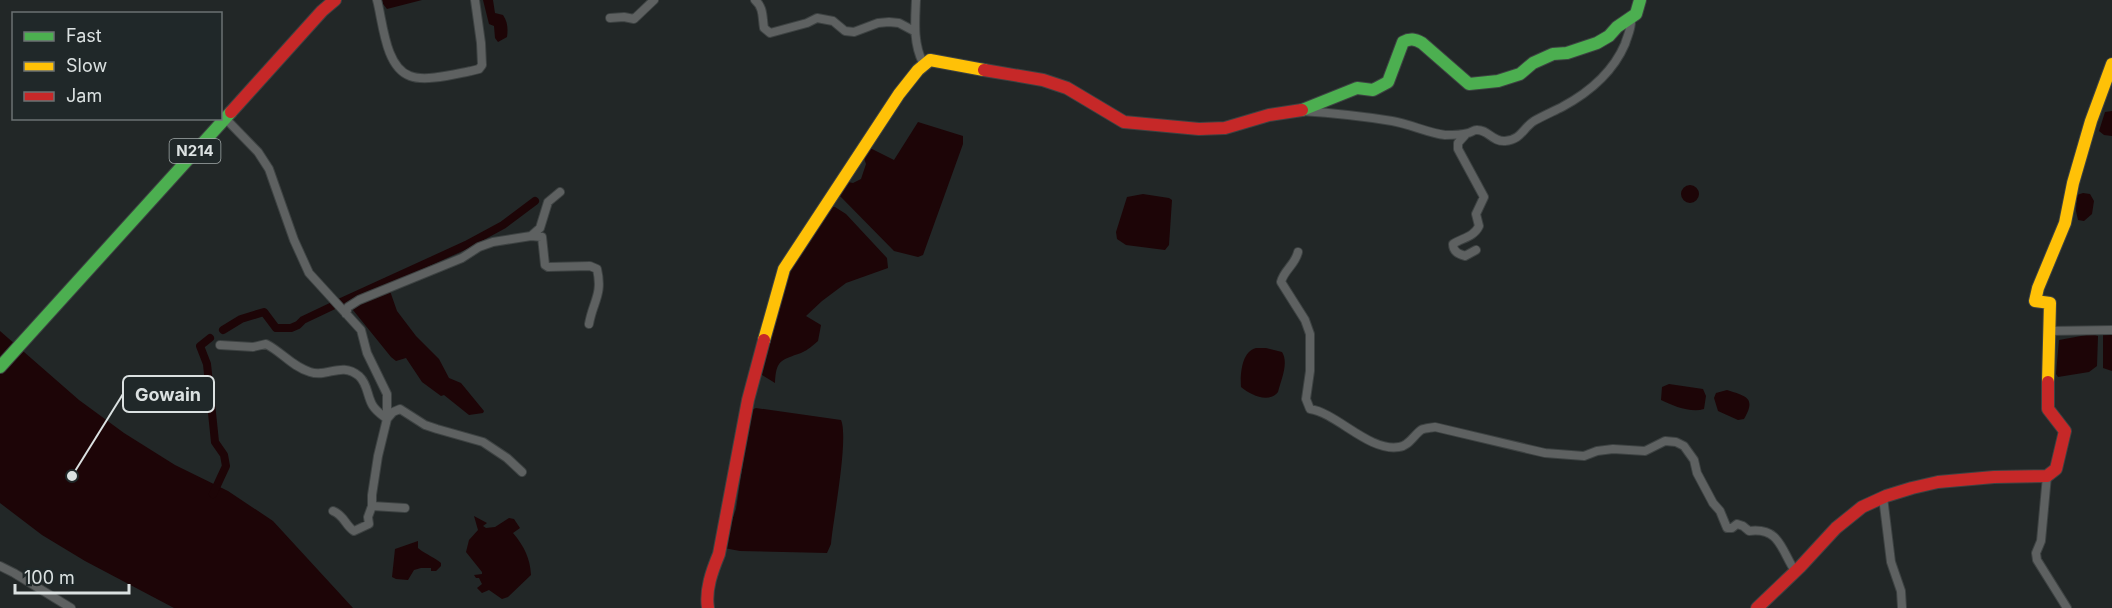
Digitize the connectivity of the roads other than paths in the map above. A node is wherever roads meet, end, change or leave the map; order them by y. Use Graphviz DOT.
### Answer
graph roads {
  1 [pos="335,0"];
  2 [pos="345,0"];
  3 [pos="377,0"];
  4 [pos="475,0"];
  5 [pos="654,0"];
  6 [pos="755,0"];
  7 [pos="916,0"];
  8 [pos="1640,0"];
  9 [pos="321,11"];
  10 [pos="610,18"];
  11 [pos="1631,18"];
  12 [pos="914,31"];
  13 [pos="923,63"];
  14 [pos="2112,64"];
  15 [pos="1298,111"];
  16 [pos="225,118"];
  17 [pos="1466,134"];
  18 [pos="560,192"];
  19 [pos="531,236"];
  20 [pos="1476,250"];
  21 [pos="1298,252"];
  22 [pos="340,307"];
  23 [pos="589,324"];
  24 [pos="2112,330"];
  25 [pos="2048,331"];
  26 [pos="220,345"];
  27 [pos="0,367"];
  28 [pos="387,419"];
  29 [pos="522,472"];
  30 [pos="2047,476"];
  31 [pos="1883,497"];
  32 [pos="372,506"];
  33 [pos="405,508"];
  34 [pos="333,511"];
  35 [pos="0,566"];
  36 [pos="1795,572"];
  37 [pos="71,608"];
  38 [pos="708,608"];
  39 [pos="1757,608"];
  40 [pos="1902,608"];
  41 [pos="2067,608"];
  1 -- 9 [label="main road, N214"];
  2 -- 9 [label="street"];
  3 -- 4 [label="street"];
  5 -- 10 [label="street"];
  6 -- 12 [label="street"];
  7 -- 12 [label="street"];
  8 -- 11 [label="main road"];
  9 -- 16 [label="main road, N214"];
  11 -- 15 [label="main road"];
  11 -- 17 [label="street"];
  12 -- 13 [label="street"];
  13 -- 15 [label="main road"];
  13 -- 38 [label="main road"];
  14 -- 25 [label="main road"];
  15 -- 17 [label="street"];
  16 -- 22 [label="street"];
  16 -- 27 [label="main road, N214"];
  17 -- 20 [label="street"];
  18 -- 19 [label="street"];
  19 -- 22 [label="street"];
  19 -- 23 [label="street"];
  21 -- 36 [label="street"];
  22 -- 28 [label="street"];
  24 -- 25 [label="street"];
  25 -- 30 [label="main road"];
  26 -- 28 [label="street"];
  28 -- 29 [label="street"];
  28 -- 32 [label="street"];
  30 -- 31 [label="main road"];
  30 -- 41 [label="street"];
  31 -- 36 [label="main road"];
  31 -- 40 [label="street"];
  32 -- 33 [label="street"];
  32 -- 34 [label="street"];
  35 -- 37 [label="street"];
  36 -- 39 [label="main road"];
}
